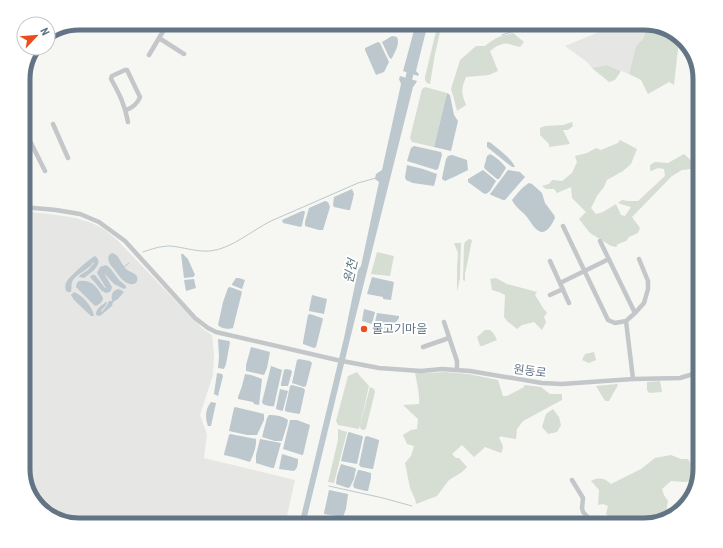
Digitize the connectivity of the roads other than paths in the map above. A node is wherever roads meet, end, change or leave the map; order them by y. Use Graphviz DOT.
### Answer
graph roads {
  1 [pos="164,30"];
  2 [pos="159,38"];
  3 [pos="184,54"];
  4 [pos="149,55"];
  5 [pos="126,110"];
  6 [pos="128,122"];
  7 [pos="53,124"];
  8 [pos="30,141"];
  9 [pos="68,158"];
  10 [pos="46,171"];
  11 [pos="30,208"];
  12 [pos="563,226"];
  13 [pos="600,241"];
  14 [pos="609,259"];
  15 [pos="639,259"];
  16 [pos="550,262"];
  17 [pos="584,271"];
  18 [pos="560,283"];
  19 [pos="563,289"];
  20 [pos="550,295"];
  21 [pos="569,303"];
  22 [pos="635,313"];
  23 [pos="626,320"];
  24 [pos="444,322"];
  25 [pos="449,338"];
  26 [pos="423,347"];
  27 [pos="456,370"];
  28 [pos="693,374"];
  29 [pos="633,379"];
  30 [pos="572,480"];
  31 [pos="589,518"];
  1 -- 2 [label="street"];
  2 -- 3 [label="street"];
  2 -- 4 [label="street"];
  5 -- 5 [label="street"];
  5 -- 6 [label="street"];
  7 -- 9 [label="street"];
  8 -- 10 [label="street"];
  11 -- 27 [label="street, 원동로"];
  12 -- 17 [label="street"];
  13 -- 14 [label="street"];
  14 -- 17 [label="street"];
  14 -- 22 [label="street"];
  15 -- 22 [label="street"];
  16 -- 18 [label="street"];
  17 -- 18 [label="street"];
  17 -- 23 [label="street"];
  18 -- 19 [label="street"];
  19 -- 20 [label="street"];
  19 -- 21 [label="street"];
  22 -- 23 [label="street"];
  23 -- 29 [label="street"];
  24 -- 25 [label="street"];
  25 -- 26 [label="street"];
  25 -- 27 [label="street"];
  27 -- 29 [label="street, 원동로"];
  28 -- 29 [label="street, 원동로"];
  30 -- 31 [label="street"];
}
